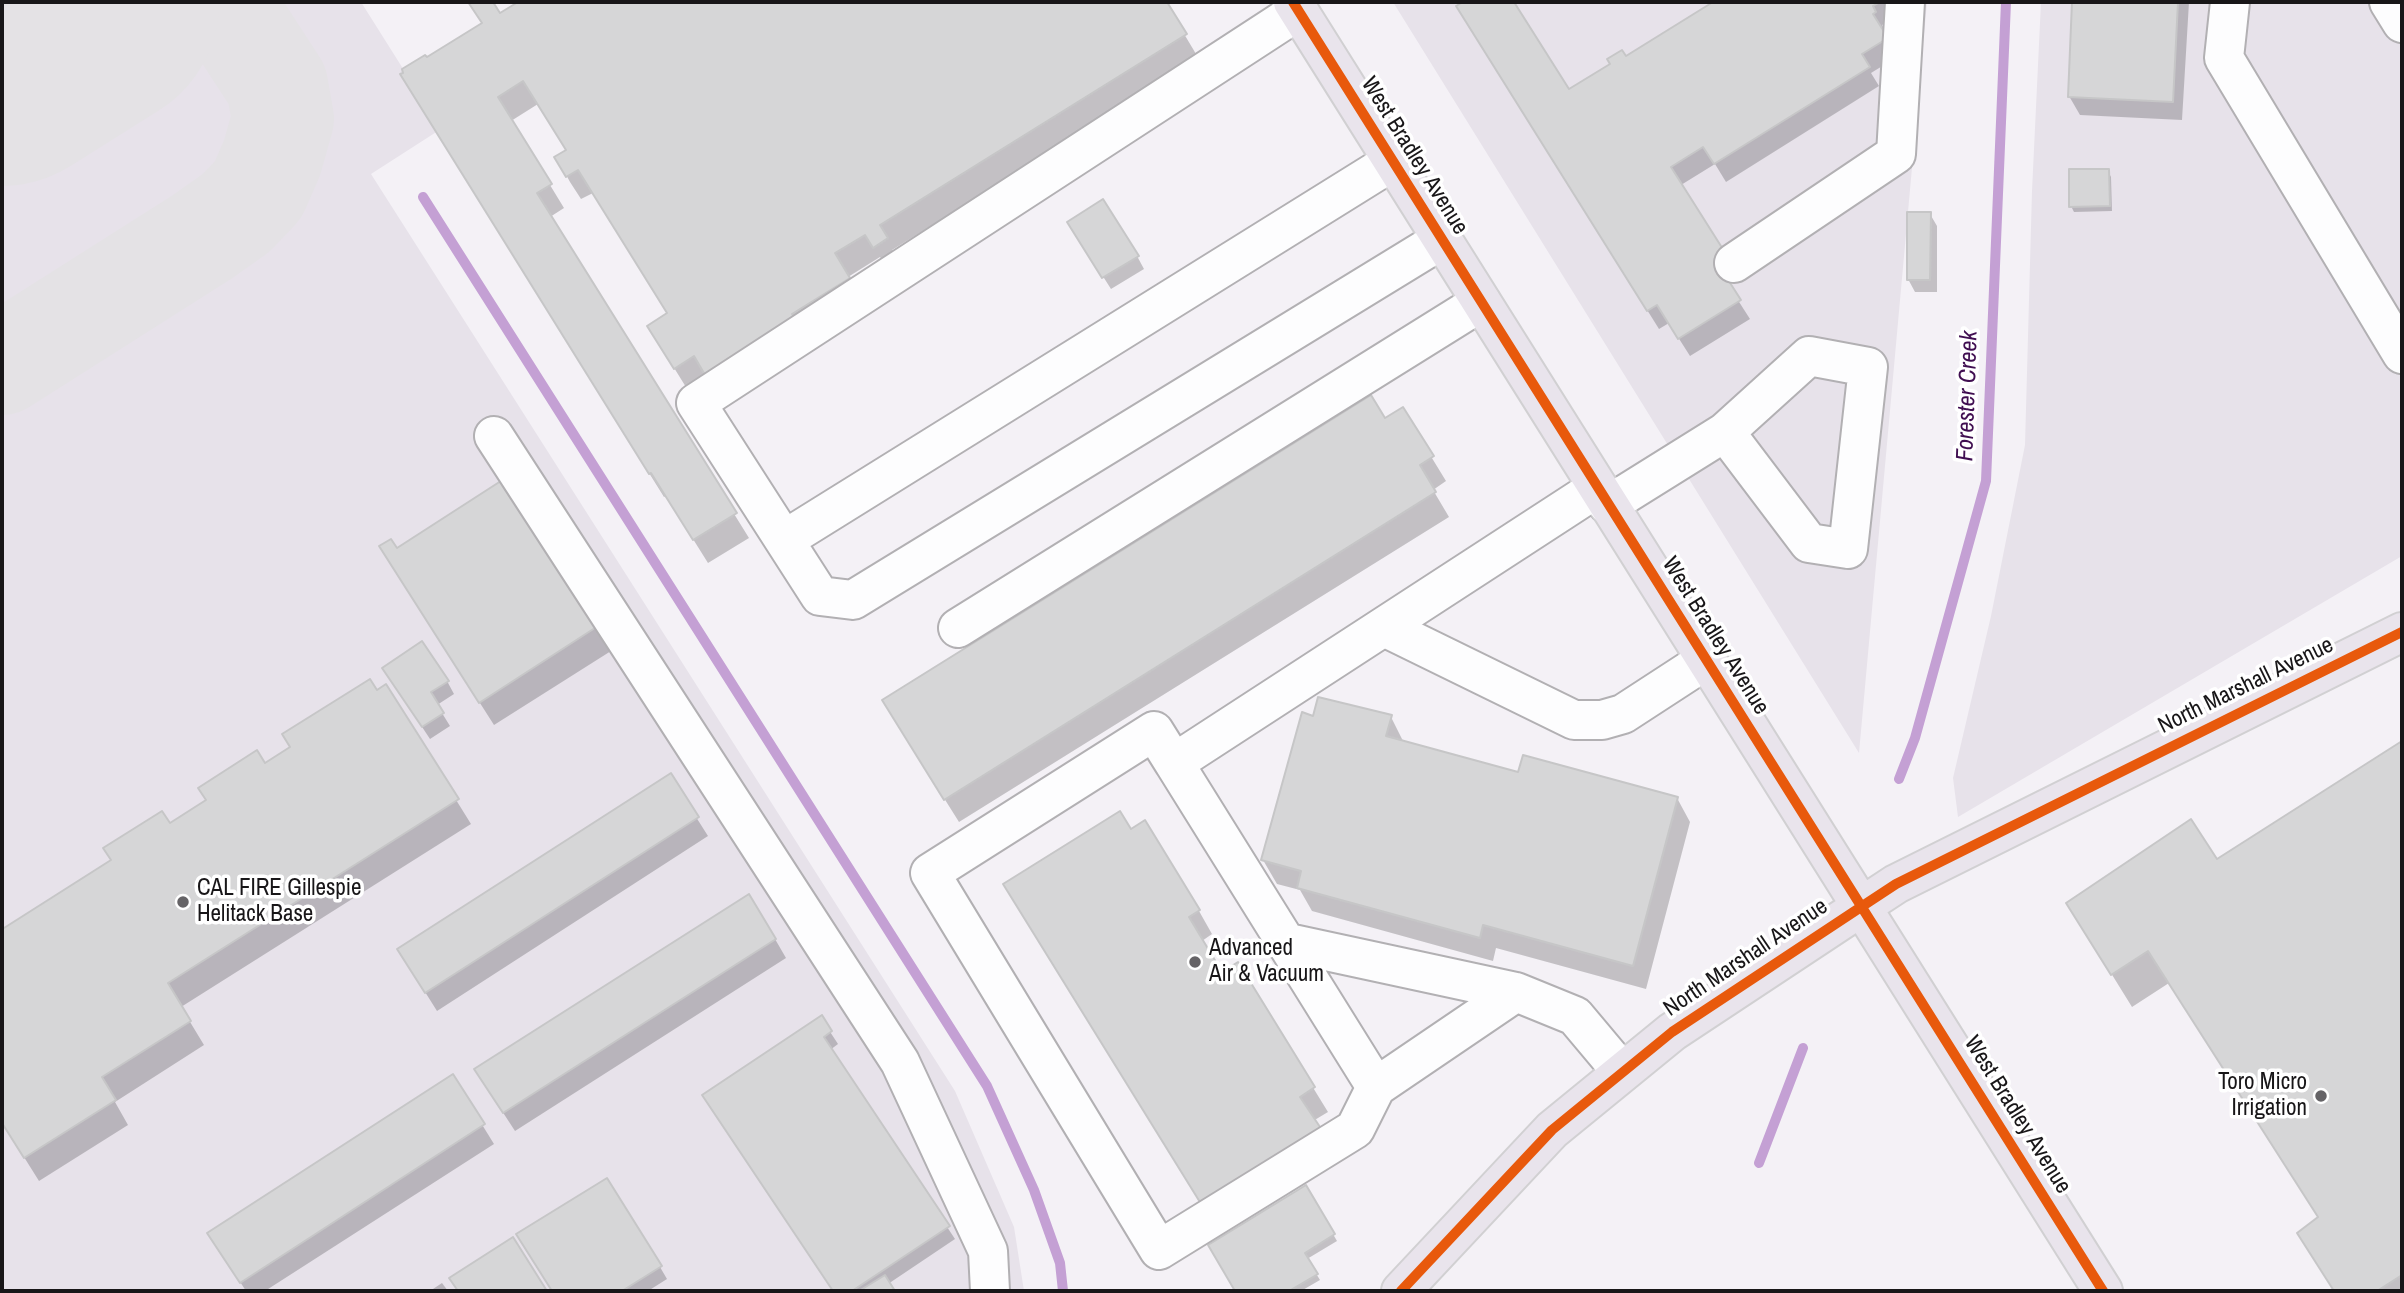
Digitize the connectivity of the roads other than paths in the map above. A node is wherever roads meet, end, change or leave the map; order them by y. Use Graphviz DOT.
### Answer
graph roads {
  1 [pos="1905,2"];
  2 [pos="2230,2"];
  3 [pos="2389,2"];
  4 [pos="1296,6"];
  5 [pos="2402,23"];
  6 [pos="1392,161"];
  7 [pos="1441,240"];
  8 [pos="1734,262"];
  9 [pos="1481,302"];
  10 [pos="2402,354"];
  11 [pos="1724,432"];
  12 [pos="494,436"];
  13 [pos="1603,496"];
  14 [pos="784,540"];
  15 [pos="1384,627"];
  16 [pos="958,628"];
  17 [pos="2402,632"];
  18 [pos="1706,660"];
  19 [pos="1174,763"];
  20 [pos="1860,907"];
  21 [pos="1284,942"];
  22 [pos="1516,992"];
  23 [pos="1622,1072"];
  24 [pos="1376,1087"];
  25 [pos="990,1291"];
  26 [pos="1401,1291"];
  27 [pos="2103,1291"];
  1 -- 8 [label="lane"];
  2 -- 10 [label="lane"];
  3 -- 5 [label="lane"];
  4 -- 6 [label="main road, West Bradley Avenue"];
  4 -- 14 [label="lane"];
  6 -- 7 [label="main road, West Bradley Avenue"];
  6 -- 14 [label="lane"];
  7 -- 9 [label="main road, West Bradley Avenue"];
  7 -- 14 [label="lane"];
  9 -- 13 [label="main road, West Bradley Avenue"];
  9 -- 16 [label="lane"];
  11 -- 11 [label="lane"];
  11 -- 13 [label="lane"];
  12 -- 25 [label="lane"];
  13 -- 15 [label="lane"];
  13 -- 18 [label="main road, West Bradley Avenue"];
  15 -- 18 [label="lane"];
  15 -- 19 [label="lane"];
  17 -- 20 [label="main road, North Marshall Avenue"];
  18 -- 20 [label="main road, West Bradley Avenue"];
  19 -- 21 [label="lane"];
  19 -- 24 [label="lane"];
  20 -- 23 [label="main road, North Marshall Avenue"];
  20 -- 27 [label="main road, West Bradley Avenue"];
  21 -- 22 [label="lane"];
  21 -- 24 [label="lane"];
  22 -- 23 [label="lane"];
  22 -- 24 [label="lane"];
  23 -- 26 [label="main road, North Marshall Avenue"];
}
